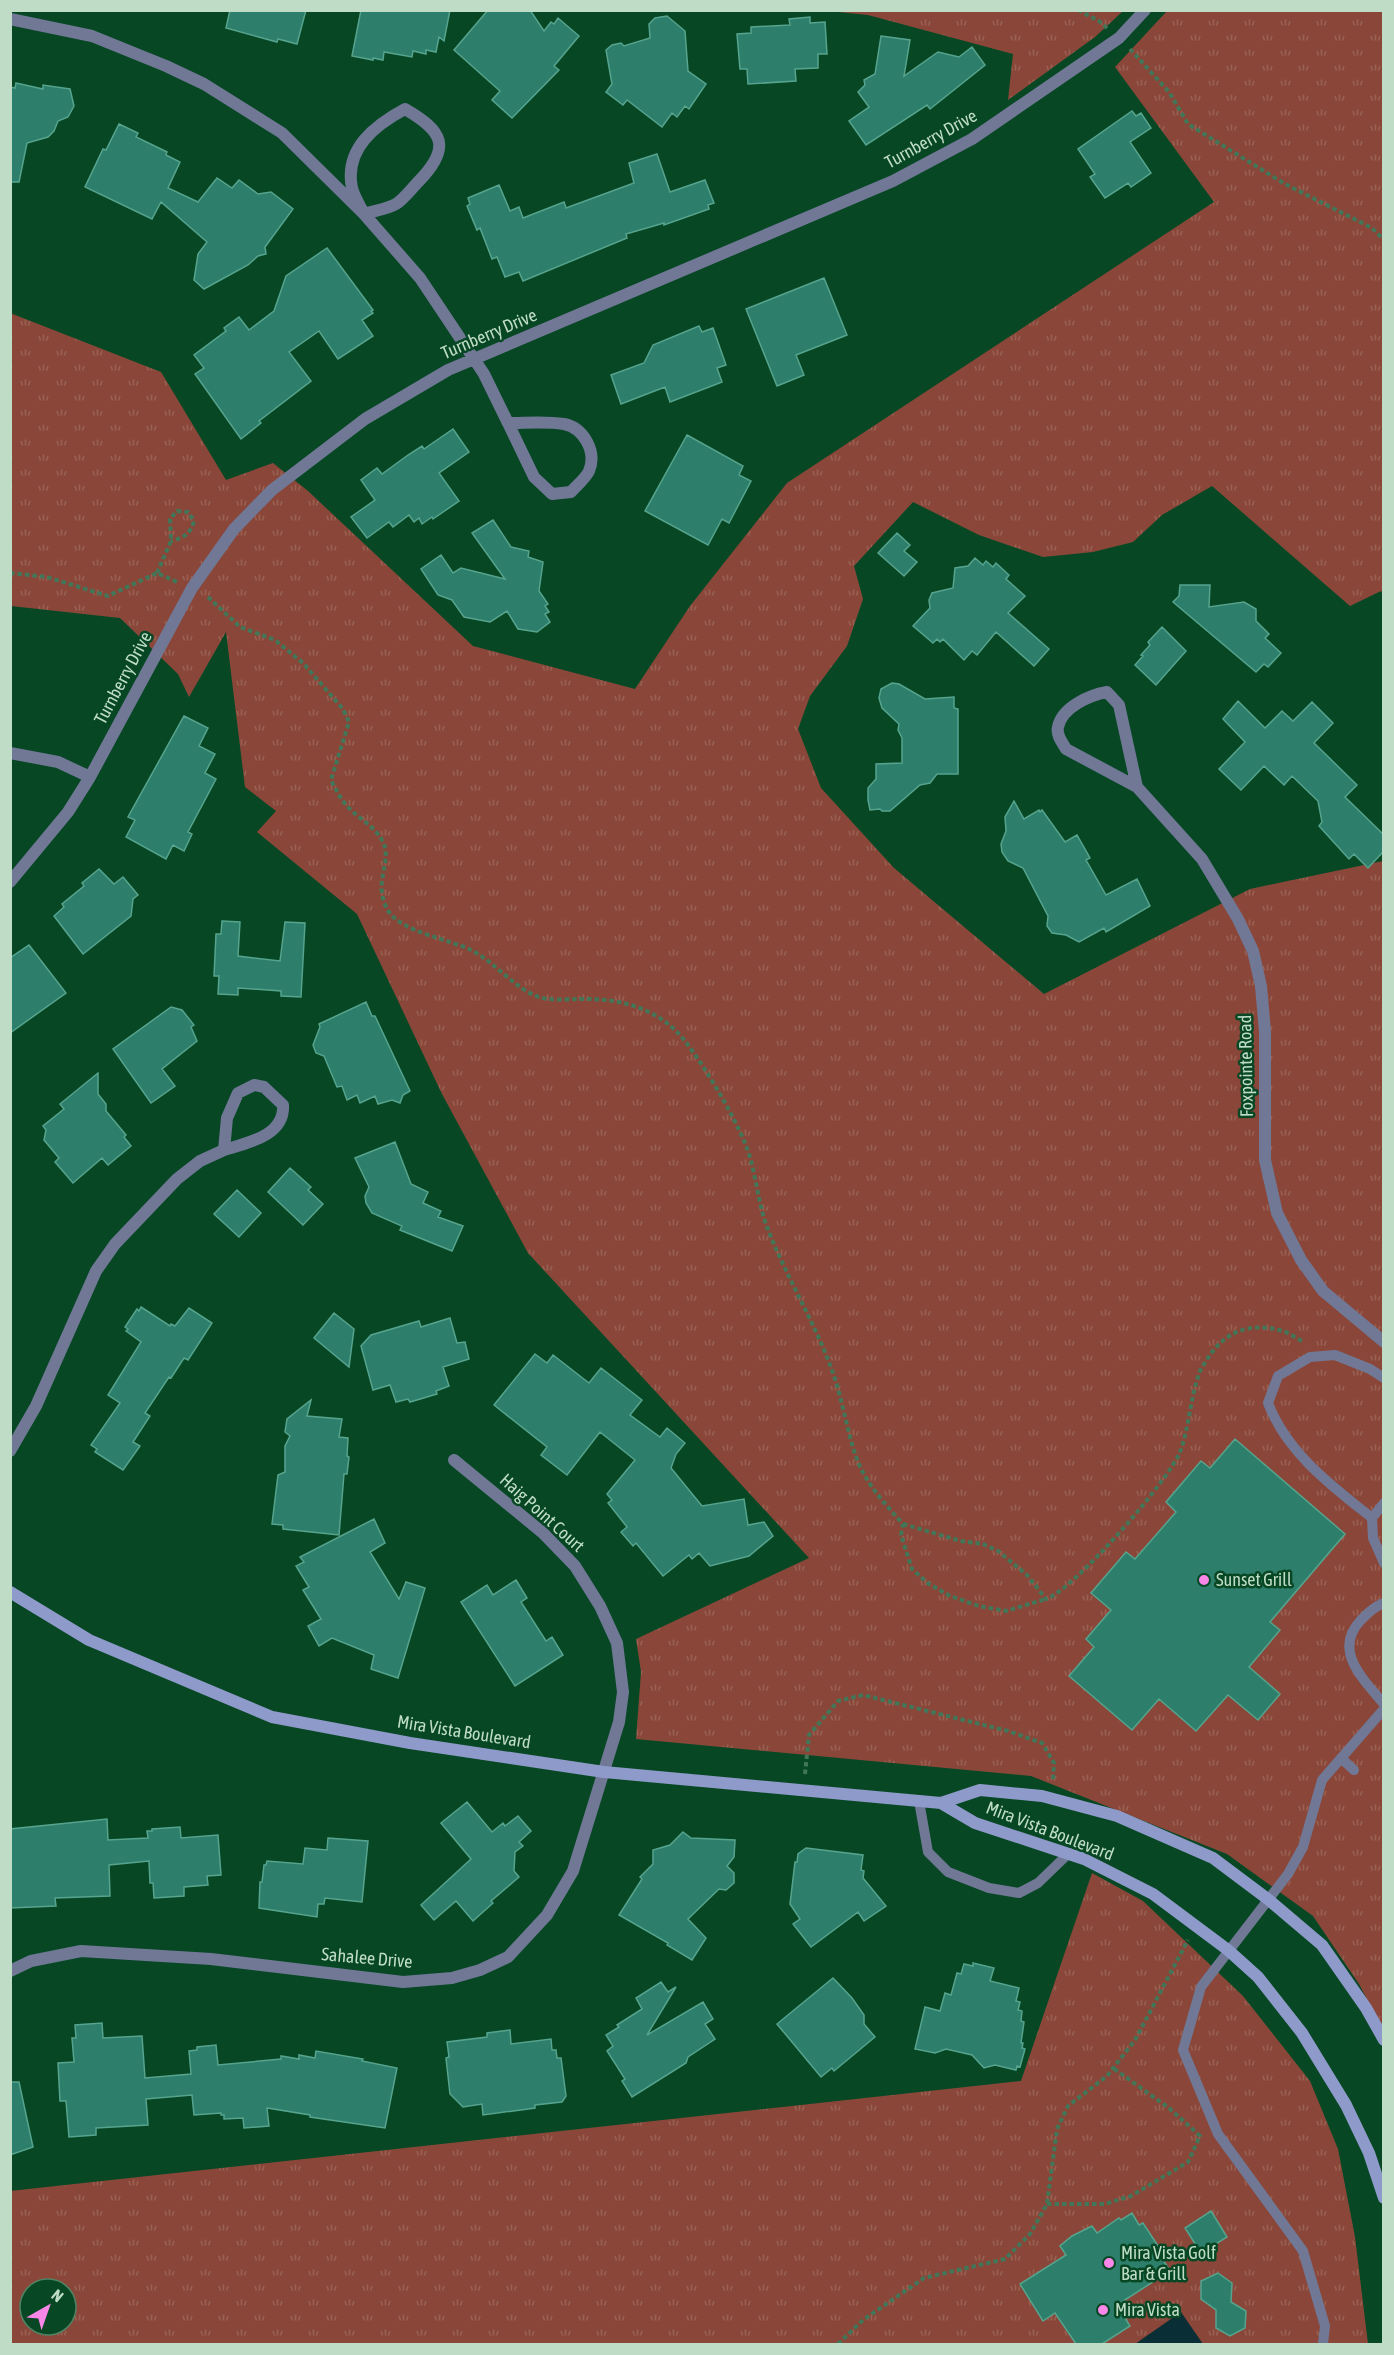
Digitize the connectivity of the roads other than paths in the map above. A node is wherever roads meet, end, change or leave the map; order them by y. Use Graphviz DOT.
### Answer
graph roads {
  1 [pos="1145,10"];
  2 [pos="10,19"];
  3 [pos="364,214"];
  4 [pos="475,359"];
  5 [pos="508,423"];
  6 [pos="10,753"];
  7 [pos="90,777"];
  8 [pos="1137,787"];
  9 [pos="10,882"];
  10 [pos="224,1150"];
  11 [pos="1383,1342"];
  12 [pos="1383,1378"];
  13 [pos="10,1451"];
  14 [pos="454,1460"];
  15 [pos="1383,1503"];
  16 [pos="1372,1518"];
  17 [pos="1383,1563"];
  18 [pos="10,1592"];
  19 [pos="1383,1603"];
  20 [pos="1383,1704"];
  21 [pos="1383,1709"];
  22 [pos="1341,1758"];
  23 [pos="1354,1770"];
  24 [pos="604,1772"];
  25 [pos="919,1801"];
  26 [pos="941,1803"];
  27 [pos="1068,1854"];
  28 [pos="1269,1900"];
  29 [pos="1228,1950"];
  30 [pos="10,1971"];
  31 [pos="1383,2040"];
  32 [pos="1383,2198"];
  33 [pos="1323,2344"];
  1 -- 4 [label="street, Turnberry Drive"];
  2 -- 3 [label="street"];
  3 -- 3 [label="street"];
  3 -- 4 [label="street"];
  4 -- 5 [label="street"];
  4 -- 7 [label="street, Turnberry Drive"];
  5 -- 5 [label="street"];
  6 -- 7 [label="street"];
  7 -- 9 [label="street, Turnberry Drive"];
  8 -- 8 [label="street, Foxpointe Road"];
  8 -- 11 [label="street, Foxpointe Road"];
  10 -- 10 [label="street"];
  10 -- 13 [label="street"];
  12 -- 16 [label="lane"];
  14 -- 24 [label="street, Haig Point Court"];
  15 -- 16 [label="lane"];
  16 -- 17 [label="lane"];
  18 -- 24 [label="street, Mira Vista Boulevard"];
  19 -- 20 [label="lane"];
  21 -- 22 [label="lane"];
  22 -- 23 [label="lane"];
  22 -- 28 [label="lane"];
  24 -- 25 [label="street, Mira Vista Boulevard"];
  24 -- 30 [label="street, Sahalee Drive"];
  25 -- 26 [label="street, Mira Vista Boulevard"];
  25 -- 27 [label="lane"];
  26 -- 27 [label="street, Mira Vista Boulevard"];
  26 -- 28 [label="street, Mira Vista Boulevard"];
  27 -- 29 [label="street, Mira Vista Boulevard"];
  28 -- 29 [label="lane"];
  28 -- 31 [label="street, Mira Vista Boulevard"];
  29 -- 32 [label="street, Mira Vista Boulevard"];
  29 -- 33 [label="lane"];
}
